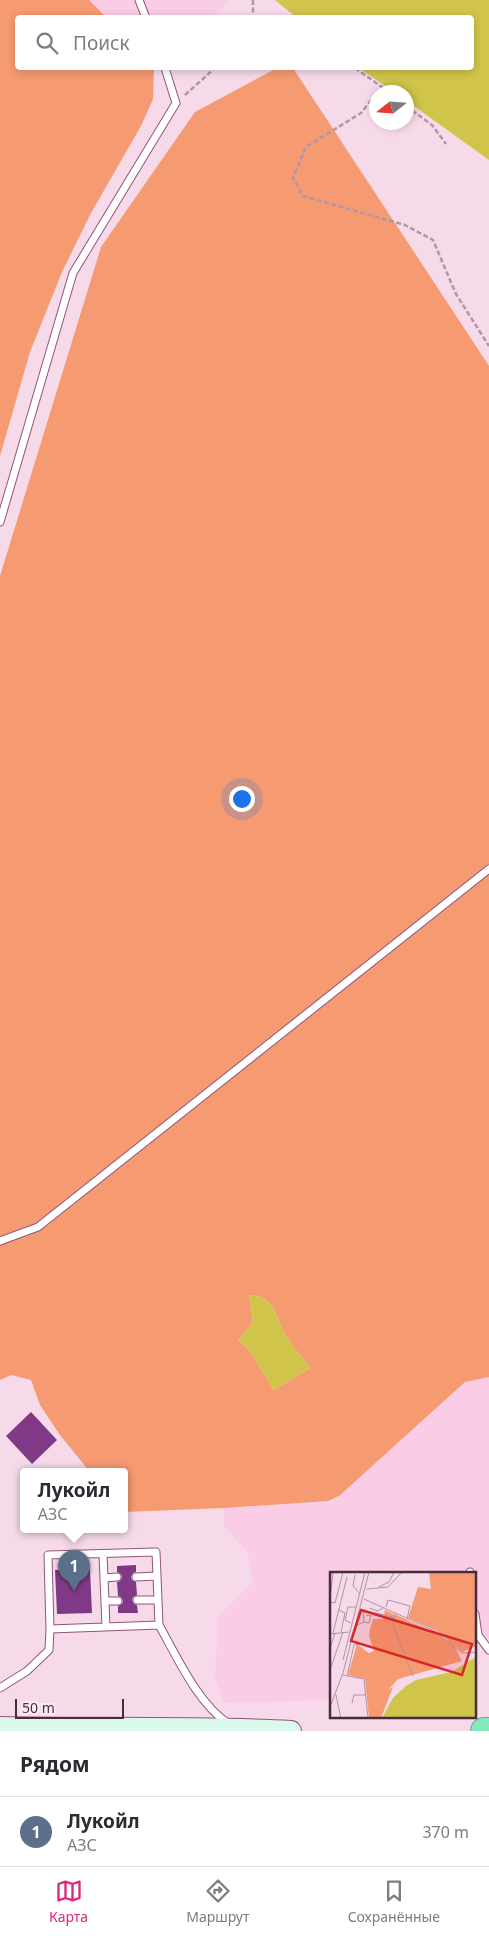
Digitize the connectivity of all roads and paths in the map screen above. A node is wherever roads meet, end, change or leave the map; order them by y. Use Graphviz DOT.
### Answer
graph roads {
  1 [pos="139,0"];
  2 [pos="253,0"];
  3 [pos="145,15"];
  4 [pos="253,15"];
  5 [pos="166,70"];
  6 [pos="213,70"];
  7 [pos="358,70"];
  8 [pos="379,85"];
  9 [pos="176,103"];
  10 [pos="369,104"];
  11 [pos="414,112"];
  12 [pos="446,144"];
  13 [pos="489,346"];
  14 [pos="0,522"];
  15 [pos="489,869"];
  16 [pos="0,1242"];
  17 [pos="104,1554"];
  18 [pos="157,1576"];
  19 [pos="117,1577"];
  20 [pos="136,1577"];
  21 [pos="104,1578"];
  22 [pos="137,1600"];
  23 [pos="158,1600"];
  24 [pos="118,1601"];
  25 [pos="105,1602"];
  26 [pos="476,1621"];
  27 [pos="159,1626"];
  28 [pos="106,1627"];
  29 [pos="50,1629"];
  30 [pos="489,1650"];
  31 [pos="0,1688"];
  32 [pos="0,1727"];
  33 [pos="236,1728"];
  34 [pos="291,1731"];
  35 [pos="484,1731"];
  36 [pos="489,1731"];
  1 -- 3 [label="lane"];
  2 -- 4 [label="path"];
  5 -- 9 [label="lane"];
  6 -- 9 [label="path"];
  7 -- 8 [label="path"];
  9 -- 14 [label="lane"];
  10 -- 13 [label="path"];
  11 -- 12 [label="path"];
  15 -- 16 [label="lane"];
  17 -- 18 [label="lane"];
  17 -- 21 [label="lane"];
  17 -- 29 [label="lane"];
  18 -- 20 [label="lane"];
  18 -- 23 [label="lane"];
  19 -- 21 [label="lane"];
  21 -- 25 [label="lane"];
  22 -- 23 [label="lane"];
  23 -- 27 [label="lane"];
  24 -- 25 [label="lane"];
  25 -- 28 [label="lane"];
  26 -- 30 [label="lane"];
  27 -- 28 [label="lane"];
  27 -- 33 [label="lane"];
  28 -- 29 [label="lane"];
  29 -- 31 [label="lane"];
  32 -- 33 [label="main road"];
  33 -- 34 [label="main road"];
  35 -- 36 [label="highway"];
}
